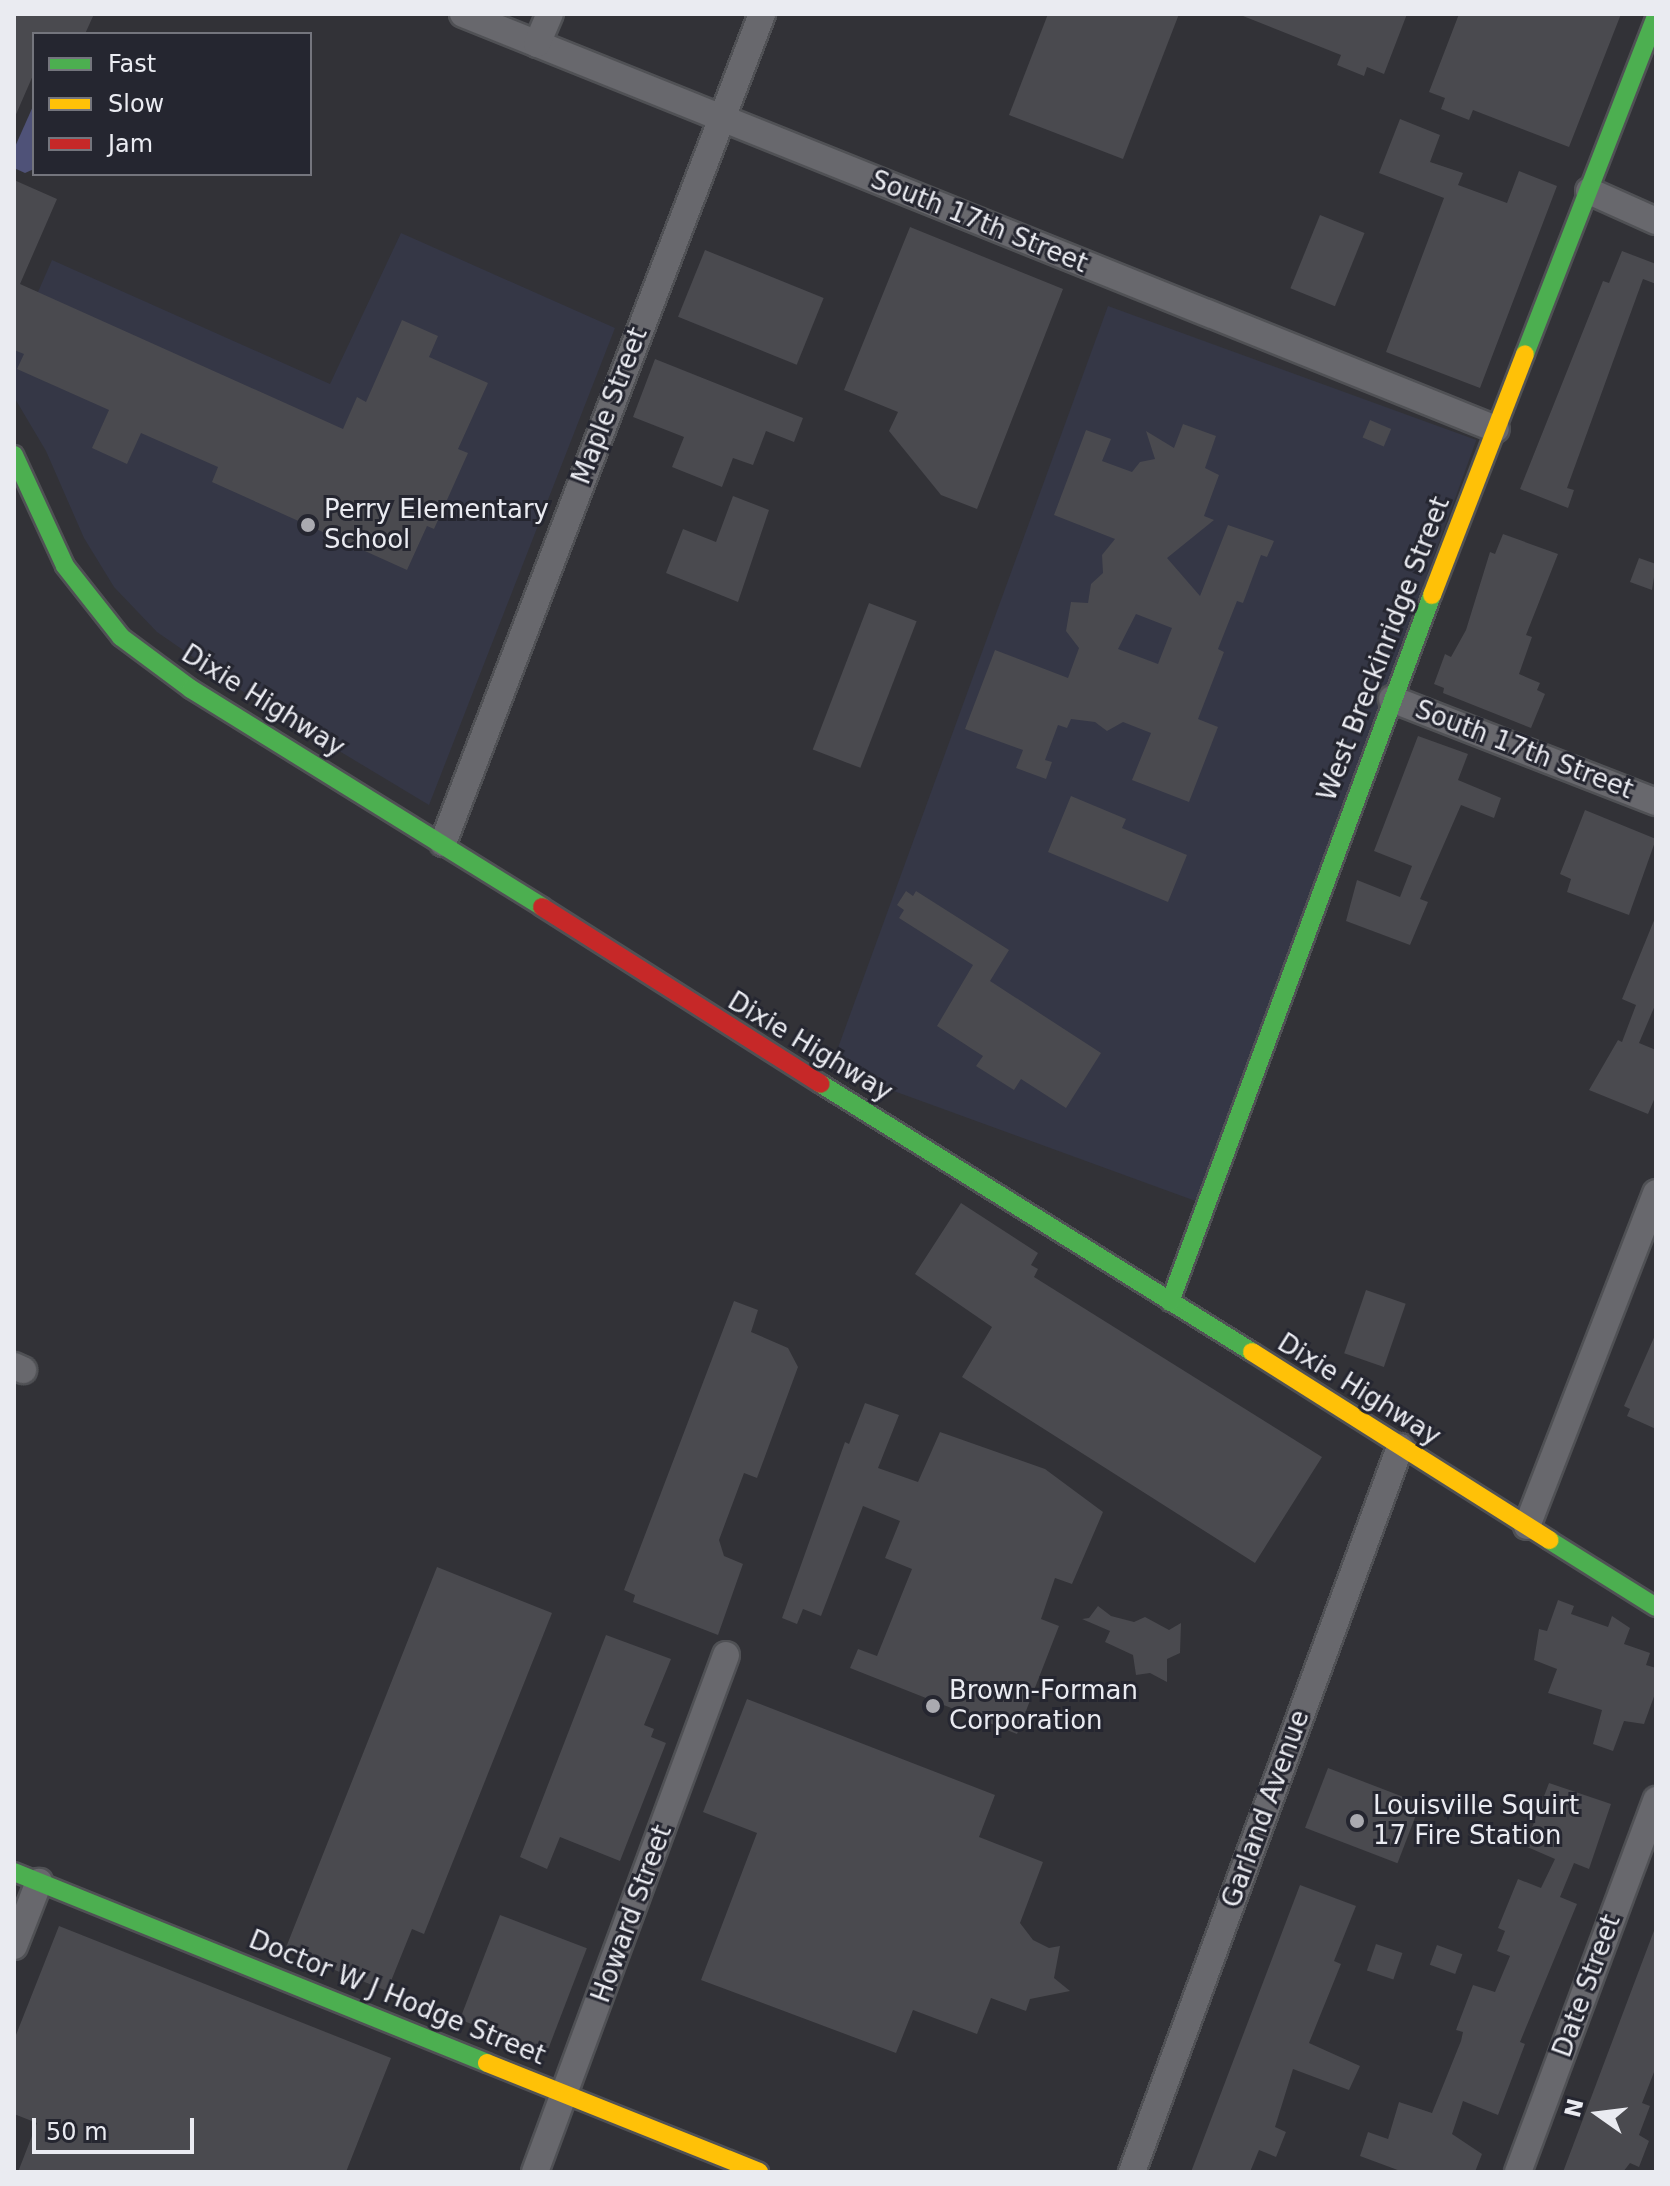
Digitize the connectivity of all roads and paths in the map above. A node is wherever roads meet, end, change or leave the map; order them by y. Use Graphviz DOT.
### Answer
graph roads {
  1 [pos="463,14"];
  2 [pos="550,14"];
  3 [pos="762,14"];
  4 [pos="1656,17"];
  5 [pos="537,44"];
  6 [pos="721,119"];
  7 [pos="1589,191"];
  8 [pos="1656,221"];
  9 [pos="1496,429"];
  10 [pos="14,455"];
  11 [pos="1392,699"];
  12 [pos="1656,802"];
  13 [pos="443,843"];
  14 [pos="1656,1193"];
  15 [pos="1170,1302"];
  16 [pos="1400,1447"];
  17 [pos="1527,1526"];
  18 [pos="1656,1607"];
  19 [pos="726,1655"];
  20 [pos="1656,1800"];
  21 [pos="14,1872"];
  22 [pos="39,1882"];
  23 [pos="14,1946"];
  24 [pos="564,2094"];
  25 [pos="535,2172"];
  26 [pos="759,2172"];
  27 [pos="1132,2172"];
  28 [pos="1518,2172"];
  1 -- 5 [label="street, South 17th Street"];
  2 -- 5 [label="street"];
  3 -- 6 [label="street, Maple Street"];
  4 -- 7 [label="street, West Breckinridge Street"];
  5 -- 6 [label="street, South 17th Street"];
  6 -- 9 [label="street, South 17th Street"];
  6 -- 13 [label="street, Maple Street"];
  7 -- 8 [label="street"];
  7 -- 9 [label="street, West Breckinridge Street"];
  9 -- 11 [label="street, West Breckinridge Street"];
  10 -- 13 [label="street, Dixie Highway"];
  11 -- 12 [label="street, South 17th Street"];
  11 -- 15 [label="street, West Breckinridge Street"];
  13 -- 15 [label="street, Dixie Highway"];
  14 -- 17 [label="street"];
  15 -- 16 [label="street, Dixie Highway"];
  16 -- 17 [label="street, Dixie Highway"];
  16 -- 27 [label="street, Garland Avenue"];
  17 -- 18 [label="street, Dixie Highway"];
  19 -- 24 [label="street, Howard Street"];
  20 -- 28 [label="street, Date Street"];
  21 -- 22 [label="street, Doctor W J Hodge Street"];
  22 -- 23 [label="street"];
  22 -- 24 [label="street, Doctor W J Hodge Street"];
  24 -- 25 [label="street, Howard Street"];
  24 -- 26 [label="street, Doctor W J Hodge Street"];
}
